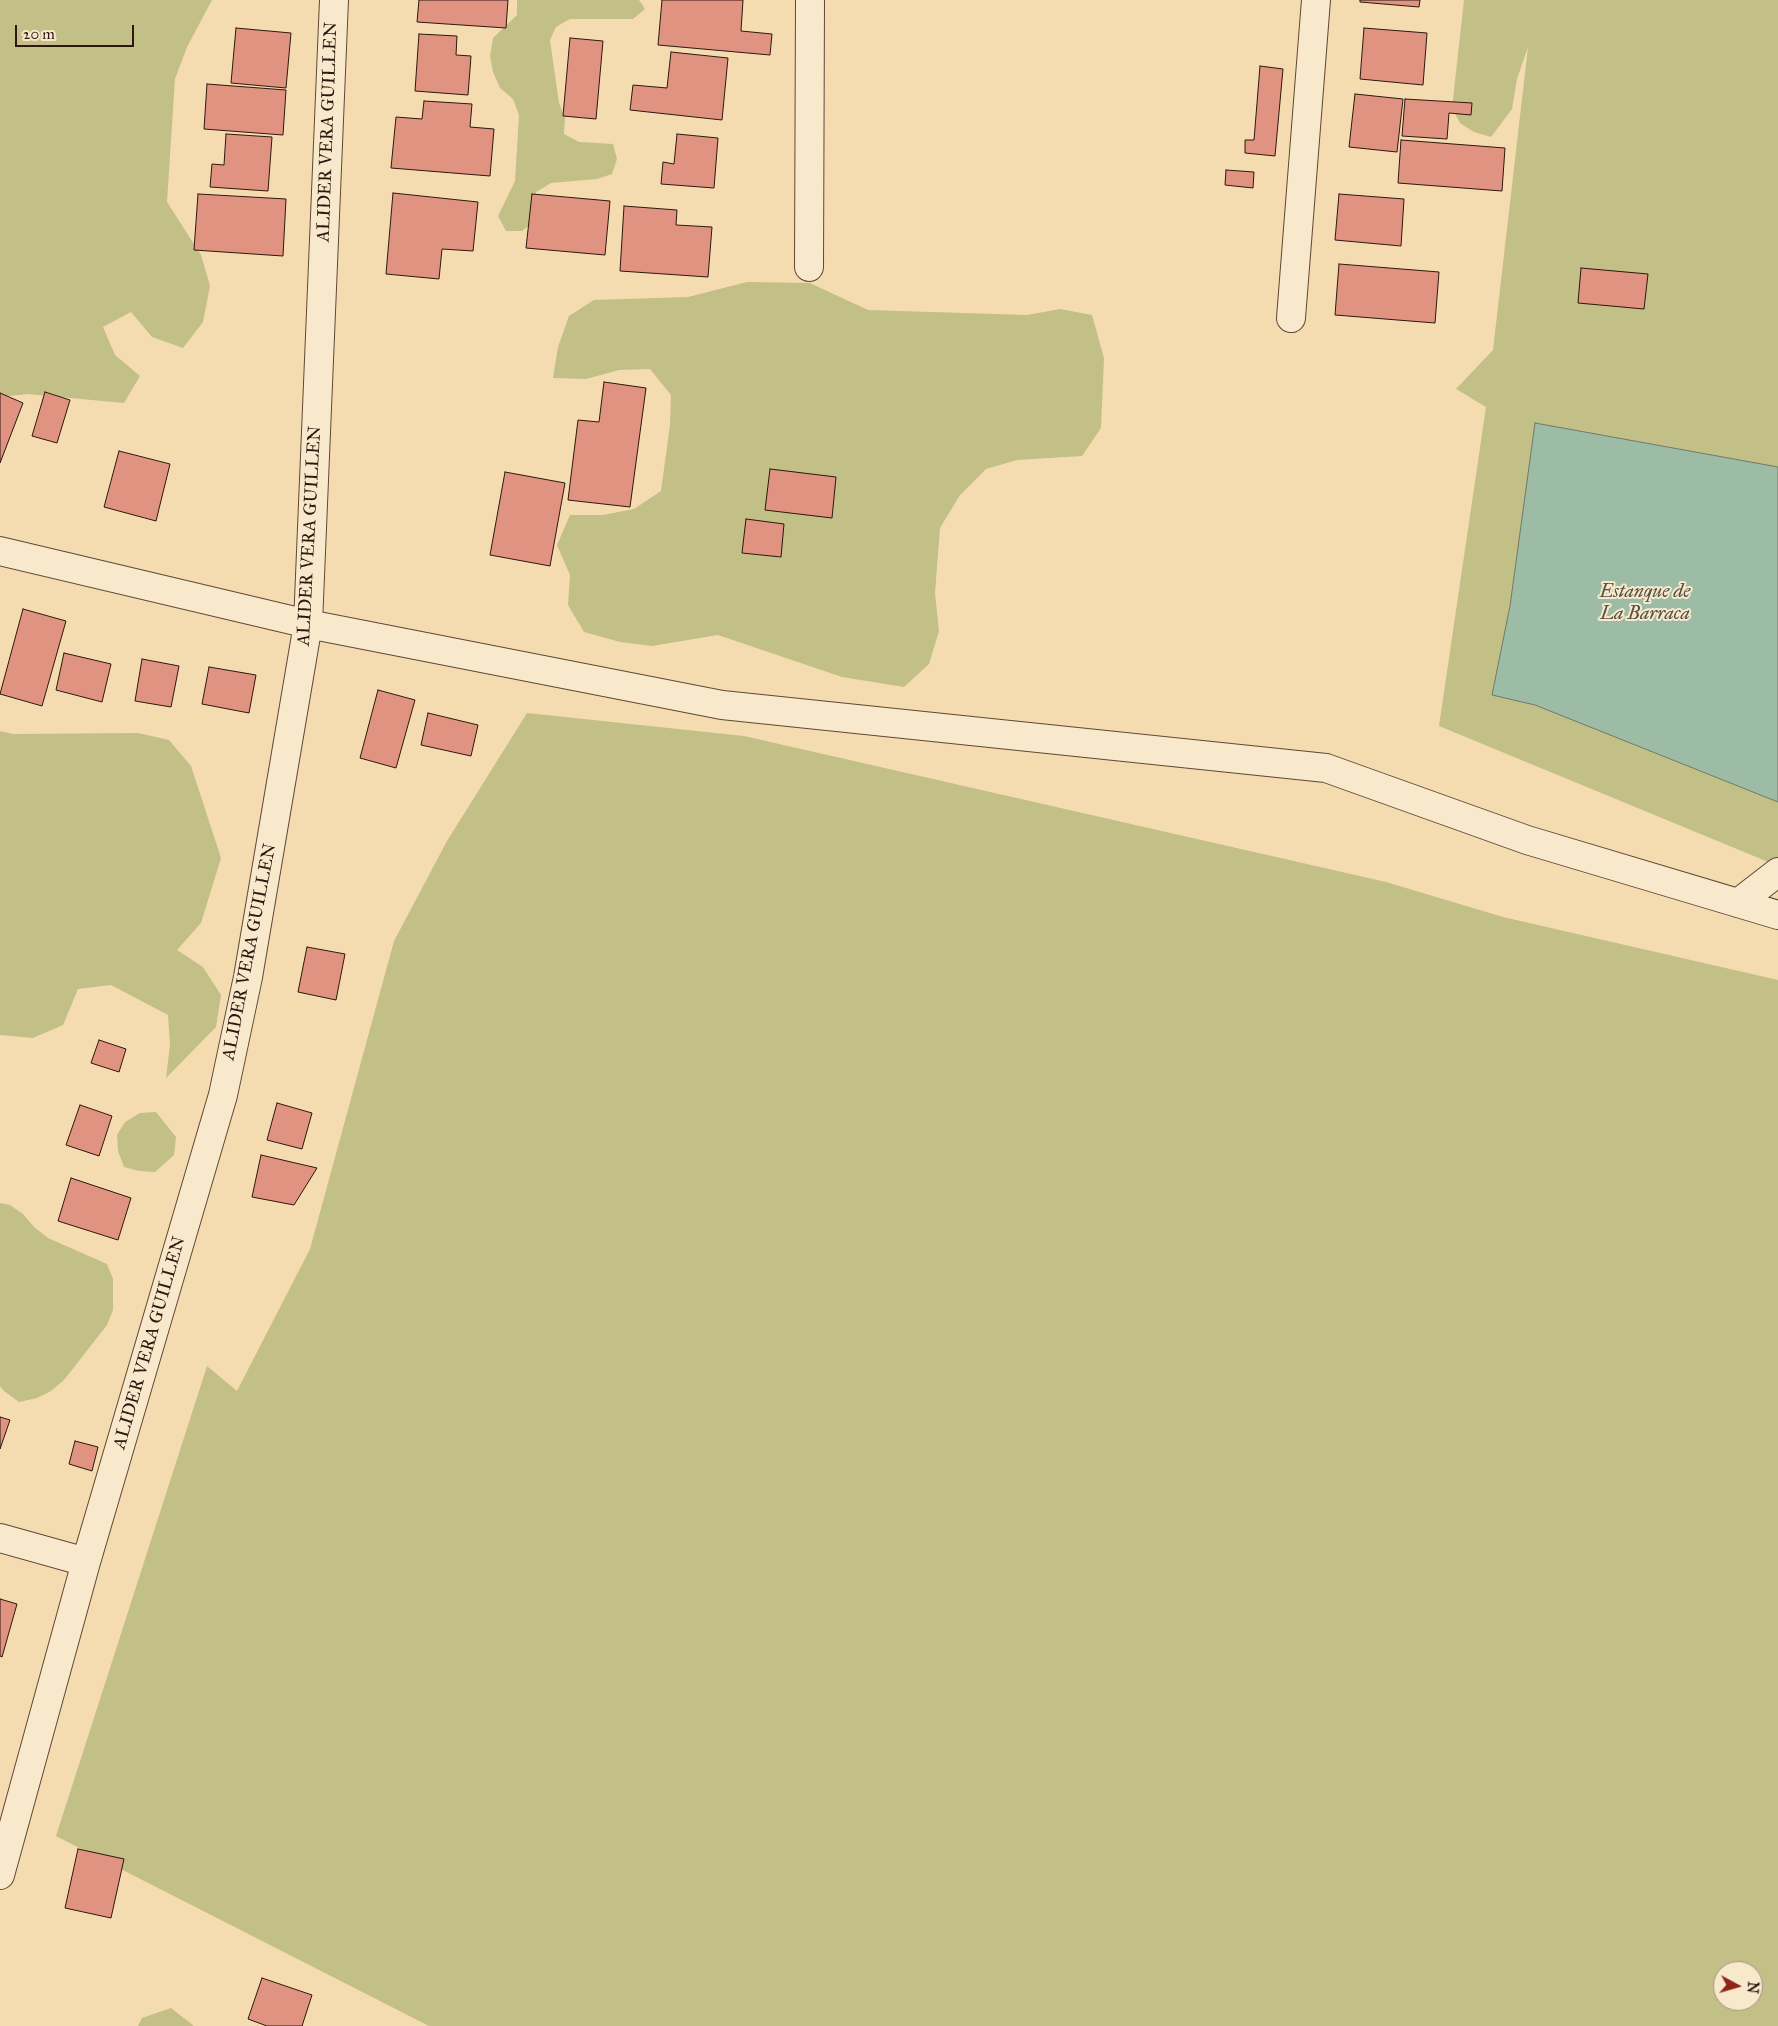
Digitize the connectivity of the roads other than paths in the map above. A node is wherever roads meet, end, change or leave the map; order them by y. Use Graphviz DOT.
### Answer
graph roads {
  1 [pos="334,0"];
  2 [pos="810,0"];
  3 [pos="1316,0"];
  4 [pos="809,267"];
  5 [pos="1291,318"];
  6 [pos="0,551"];
  7 [pos="308,624"];
  8 [pos="1778,872"];
  9 [pos="1738,903"];
  10 [pos="1778,915"];
  11 [pos="0,1538"];
  12 [pos="86,1562"];
  13 [pos="0,1875"];
  1 -- 7 [label="street, ALIDER VERA GUILLEN"];
  2 -- 4 [label="street"];
  3 -- 5 [label="street"];
  6 -- 7 [label="street"];
  7 -- 9 [label="street"];
  7 -- 12 [label="street, ALIDER VERA GUILLEN"];
  8 -- 9 [label="street"];
  9 -- 10 [label="street"];
  11 -- 12 [label="street"];
  12 -- 13 [label="street, ALIDER VERA GUILLEN"];
}
